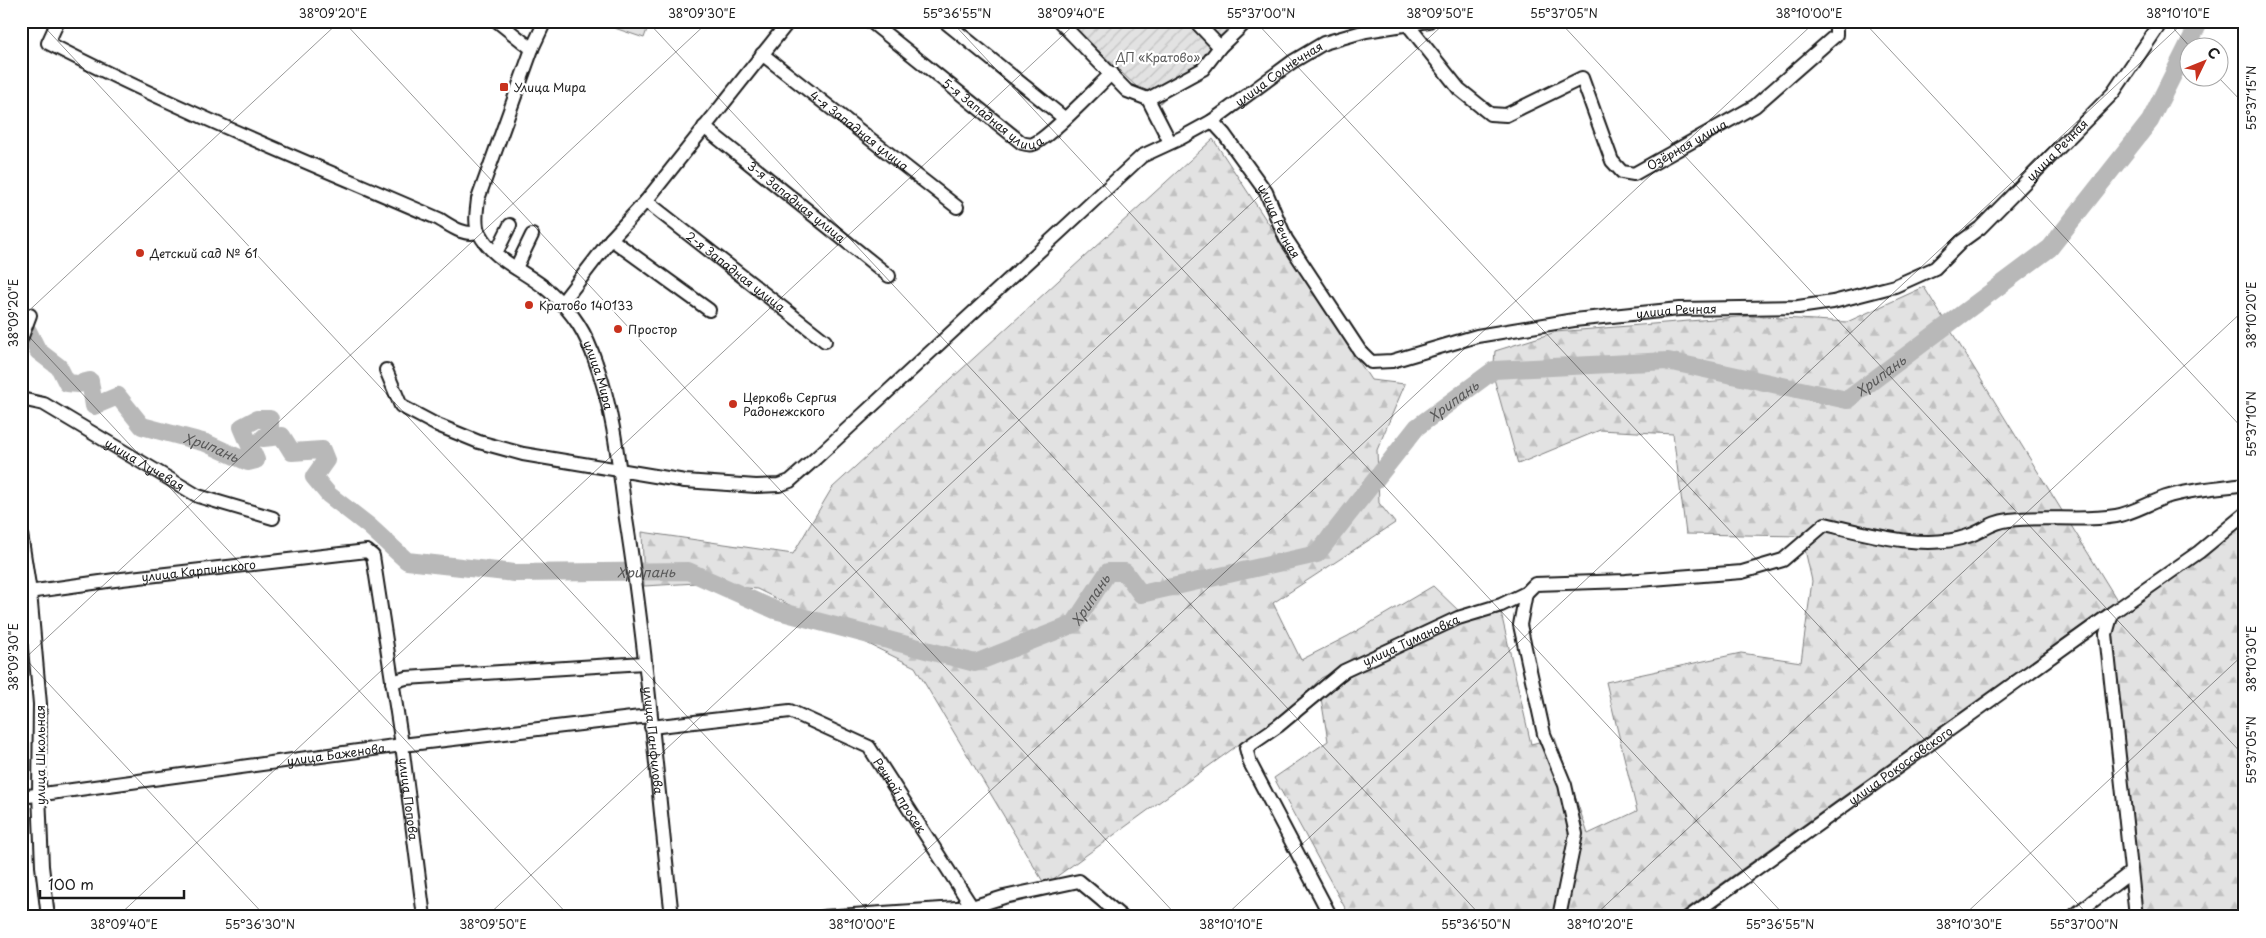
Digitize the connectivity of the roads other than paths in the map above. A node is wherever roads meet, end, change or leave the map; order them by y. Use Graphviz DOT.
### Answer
graph roads {
  1 [pos="58,21"];
  2 [pos="497,21"];
  3 [pos="545,21"];
  4 [pos="789,21"];
  5 [pos="870,21"];
  6 [pos="944,21"];
  7 [pos="1059,21"];
  8 [pos="1195,21"];
  9 [pos="1247,21"];
  10 [pos="1429,21"];
  11 [pos="1836,21"];
  12 [pos="2162,21"];
  13 [pos="1408,25"];
  14 [pos="1220,47"];
  15 [pos="532,49"];
  16 [pos="762,54"];
  17 [pos="1112,73"];
  18 [pos="1148,99"];
  19 [pos="1064,118"];
  20 [pos="1212,120"];
  21 [pos="704,127"];
  22 [pos="1170,142"];
  23 [pos="646,201"];
  24 [pos="957,207"];
  25 [pos="510,225"];
  26 [pos="478,232"];
  27 [pos="532,235"];
  28 [pos="611,239"];
  29 [pos="496,253"];
  30 [pos="516,268"];
  31 [pos="889,276"];
  32 [pos="561,304"];
  33 [pos="709,310"];
  34 [pos="30,315"];
  35 [pos="21,339"];
  36 [pos="825,341"];
  37 [pos="386,370"];
  38 [pos="21,399"];
  39 [pos="619,470"];
  40 [pos="2245,484"];
  41 [pos="2245,514"];
  42 [pos="273,518"];
  43 [pos="21,534"];
  44 [pos="373,556"];
  45 [pos="633,564"];
  46 [pos="26,593"];
  47 [pos="1526,593"];
  48 [pos="2112,613"];
  49 [pos="644,663"];
  50 [pos="392,682"];
  51 [pos="650,721"];
  52 [pos="402,745"];
  53 [pos="39,794"];
  54 [pos="21,797"];
  55 [pos="2131,872"];
  56 [pos="972,907"];
  57 [pos="48,917"];
  58 [pos="424,917"];
  59 [pos="672,917"];
  60 [pos="823,917"];
  61 [pos="1122,917"];
  62 [pos="1331,917"];
  63 [pos="1559,917"];
  64 [pos="1689,917"];
  65 [pos="2072,917"];
  66 [pos="2136,917"];
  1 -- 26 [label="street"];
  2 -- 15 [label="street"];
  3 -- 15 [label="street"];
  4 -- 16 [label="street"];
  5 -- 19 [label="street, 5-я Западная улица"];
  6 -- 19 [label="street"];
  7 -- 17 [label="street"];
  8 -- 14 [label="street"];
  9 -- 14 [label="street"];
  10 -- 13 [label="street, улица Солнечная"];
  11 -- 13 [label="street, Озёрная улица"];
  12 -- 20 [label="street, улица Речная"];
  13 -- 20 [label="street, улица Солнечная"];
  14 -- 18 [label="street"];
  15 -- 26 [label="street"];
  16 -- 21 [label="street"];
  16 -- 24 [label="street, 4-я Западная улица"];
  17 -- 18 [label="street"];
  17 -- 19 [label="street, 5-я Западная улица"];
  18 -- 22 [label="street"];
  20 -- 22 [label="street, улица Солнечная"];
  21 -- 23 [label="street"];
  21 -- 31 [label="street, 3-я Западная улица"];
  22 -- 39 [label="street, улица Солнечная"];
  23 -- 28 [label="street"];
  23 -- 36 [label="street, 2-я Западная улица"];
  25 -- 29 [label="street"];
  26 -- 29 [label="street, улица Мира"];
  27 -- 30 [label="street"];
  28 -- 32 [label="street"];
  28 -- 33 [label="street"];
  29 -- 30 [label="street, улица Мира"];
  30 -- 32 [label="street, улица Мира"];
  32 -- 39 [label="street, улица Мира"];
  34 -- 35 [label="street"];
  37 -- 39 [label="street, улица Солнечная"];
  38 -- 42 [label="street, улица Лучевая"];
  39 -- 45 [label="street, улица Мира"];
  40 -- 47 [label="street, улица Тумановка"];
  41 -- 48 [label="street, улица Рокоссовского"];
  43 -- 46 [label="street, улица Школьная"];
  44 -- 46 [label="street, улица Карпинского"];
  44 -- 50 [label="street, улица Попова"];
  45 -- 49 [label="street, улица Панфилова"];
  46 -- 53 [label="street, улица Школьная"];
  47 -- 62 [label="street, улица Тумановка"];
  47 -- 63 [label="street"];
  48 -- 55 [label="street"];
  48 -- 64 [label="street, улица Рокоссовского"];
  49 -- 50 [label="street"];
  49 -- 51 [label="street, улица Панфилова"];
  50 -- 52 [label="street, улица Попова"];
  51 -- 52 [label="street, улица Баженова"];
  51 -- 56 [label="street, Речной просек"];
  51 -- 59 [label="street, улица Панфилова"];
  52 -- 53 [label="street, улица Баженова"];
  52 -- 58 [label="street, улица Попова"];
  53 -- 54 [label="street, улица Баженова"];
  53 -- 57 [label="street, улица Школьная"];
  55 -- 65 [label="street"];
  55 -- 66 [label="street"];
  56 -- 60 [label="street"];
  56 -- 61 [label="street"];
}
